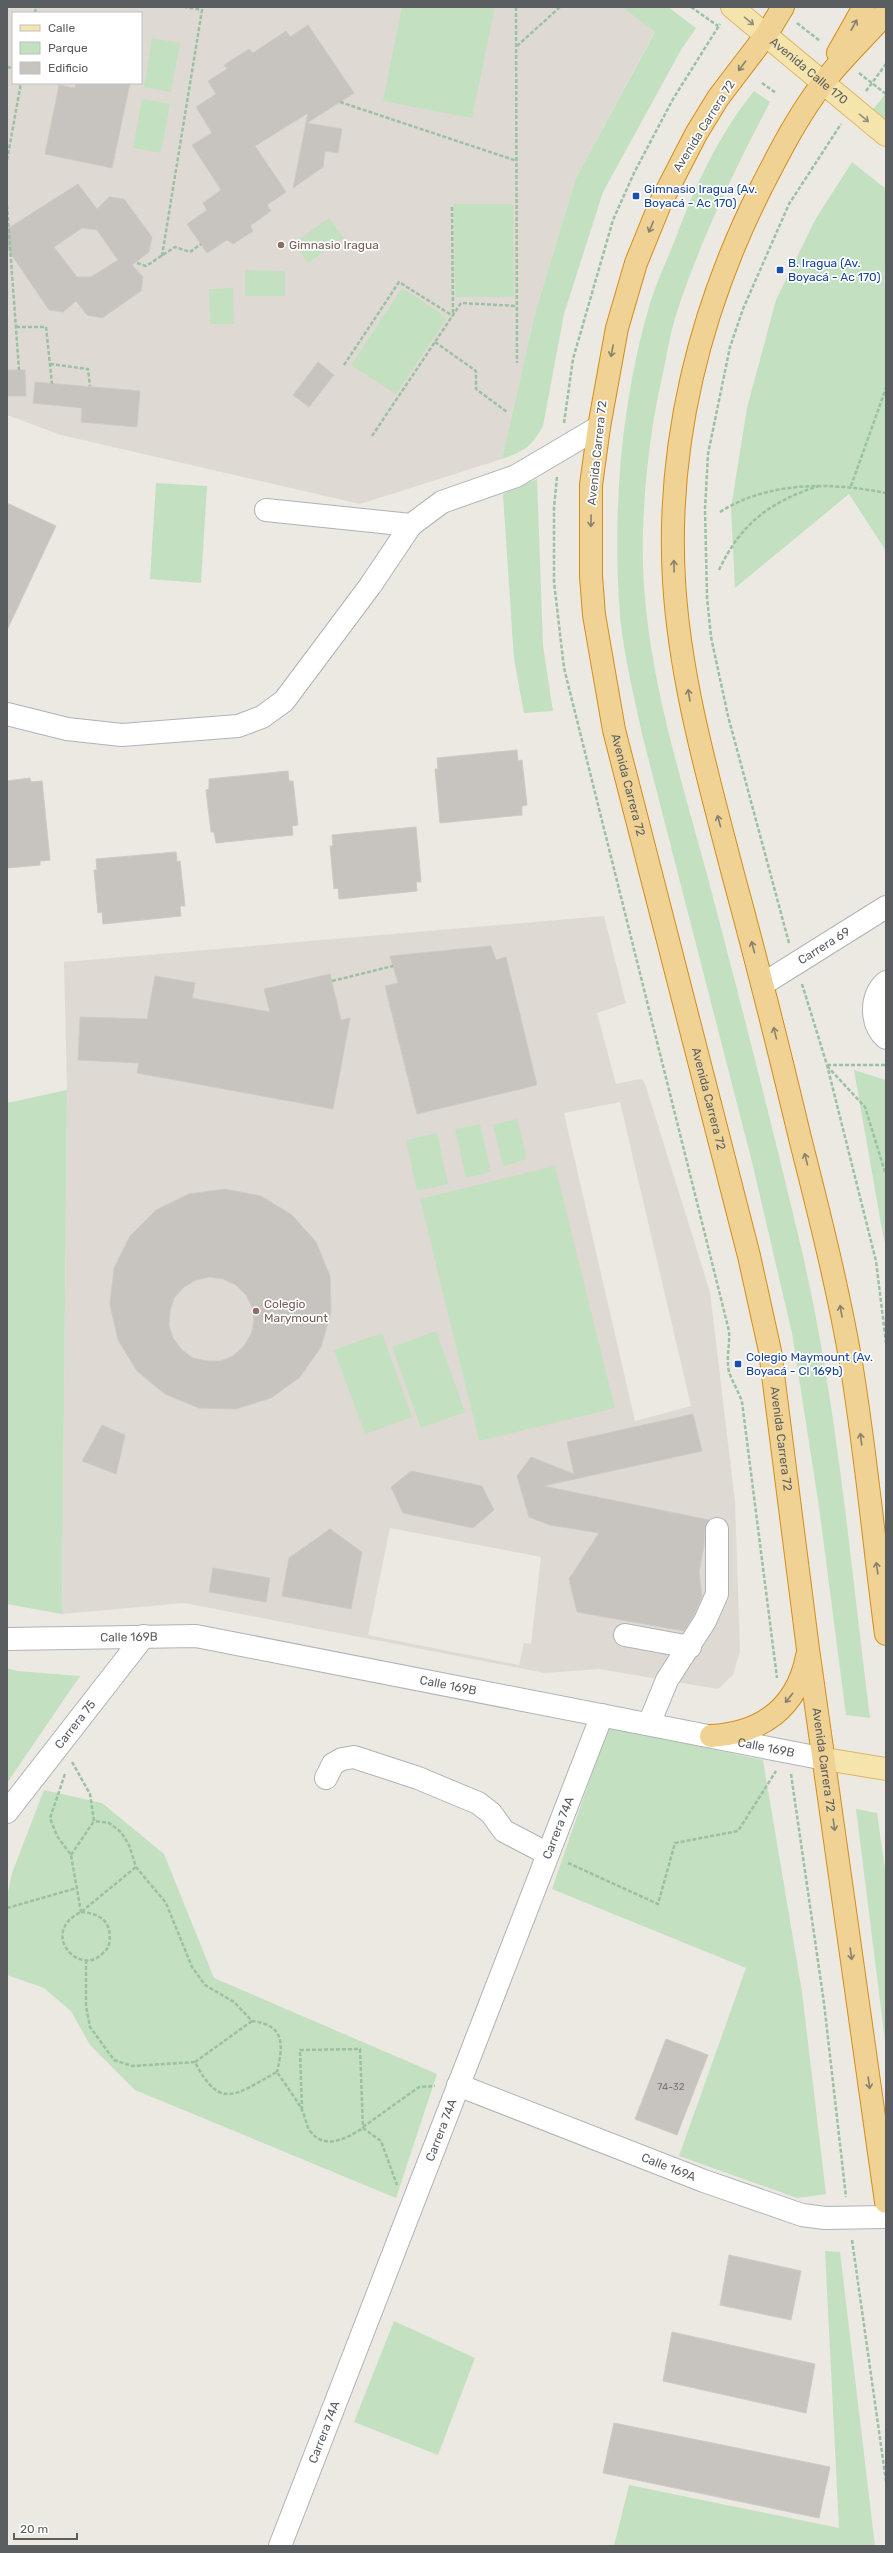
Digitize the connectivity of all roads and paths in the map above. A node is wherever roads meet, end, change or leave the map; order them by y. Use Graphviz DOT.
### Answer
graph roads {
  1 [pos="185,7"];
  2 [pos="516,7"];
  3 [pos="560,7"];
  4 [pos="691,7"];
  5 [pos="732,7"];
  6 [pos="783,7"];
  7 [pos="794,7"];
  8 [pos="864,7"];
  9 [pos="883,13"];
  10 [pos="766,35"];
  11 [pos="516,46"];
  12 [pos="886,64"];
  13 [pos="865,78"];
  14 [pos="762,83"];
  15 [pos="871,83"];
  16 [pos="21,84"];
  17 [pos="822,84"];
  18 [pos="776,93"];
  19 [pos="886,94"];
  20 [pos="862,96"];
  21 [pos="340,102"];
  22 [pos="886,135"];
  23 [pos="832,136"];
  24 [pos="7,160"];
  25 [pos="517,161"];
  26 [pos="7,205"];
  27 [pos="452,207"];
  28 [pos="201,244"];
  29 [pos="162,256"];
  30 [pos="137,263"];
  31 [pos="517,306"];
  32 [pos="453,316"];
  33 [pos="16,326"];
  34 [pos="435,342"];
  35 [pos="517,363"];
  36 [pos="50,364"];
  37 [pos="344,365"];
  38 [pos="19,370"];
  39 [pos="52,384"];
  40 [pos="90,386"];
  41 [pos="886,388"];
  42 [pos="508,412"];
  43 [pos="599,427"];
  44 [pos="372,436"];
  45 [pos="560,451"];
  46 [pos="820,486"];
  47 [pos="851,486"];
  48 [pos="886,493"];
  49 [pos="266,510"];
  50 [pos="720,512"];
  51 [pos="411,525"];
  52 [pos="719,570"];
  53 [pos="7,714"];
  54 [pos="886,907"];
  55 [pos="795,963"];
  56 [pos="393,966"];
  57 [pos="332,981"];
  58 [pos="886,982"];
  59 [pos="763,984"];
  60 [pos="886,1038"];
  61 [pos="827,1065"];
  62 [pos="886,1065"];
  63 [pos="886,1175"];
  64 [pos="886,1344"];
  65 [pos="717,1529"];
  66 [pos="886,1634"];
  67 [pos="625,1635"];
  68 [pos="144,1636"];
  69 [pos="7,1639"];
  70 [pos="690,1647"];
  71 [pos="808,1649"];
  72 [pos="781,1709"];
  73 [pos="602,1715"];
  74 [pos="649,1724"];
  75 [pos="711,1736"];
  76 [pos="788,1752"];
  77 [pos="825,1759"];
  78 [pos="886,1769"];
  79 [pos="326,1778"];
  80 [pos="7,1812"];
  81 [pos="94,1821"];
  82 [pos="548,1854"];
  83 [pos="71,1855"];
  84 [pos="136,1867"];
  85 [pos="77,1888"];
  86 [pos="7,1908"];
  87 [pos="81,1912"];
  88 [pos="86,1960"];
  89 [pos="252,2021"];
  90 [pos="195,2062"];
  91 [pos="277,2072"];
  92 [pos="458,2085"];
  93 [pos="302,2110"];
  94 [pos="363,2128"];
  95 [pos="886,2202"];
  96 [pos="408,2215"];
  97 [pos="886,2217"];
  98 [pos="849,2218"];
  99 [pos="886,2481"];
  100 [pos="280,2546"];
  1 -- 29 [label="path"];
  2 -- 11 [label="path"];
  3 -- 11 [label="path"];
  4 -- 45 [label="path"];
  5 -- 10 [label="main road, Avenida Calle 170, one-way"];
  6 -- 10 [label="highway, Avenida Carrera 72"];
  7 -- 10 [label="highway, Avenida Carrera 72"];
  17 -- 8 [label="highway, one-way"];
  9 -- 17 [label="highway"];
  10 -- 17 [label="main road, Avenida Calle 170"];
  10 -- 43 [label="highway, Avenida Carrera 72, one-way"];
  11 -- 25 [label="path"];
  12 -- 15 [label="path"];
  13 -- 15 [label="path"];
  14 -- 18 [label="path"];
  15 -- 19 [label="path"];
  15 -- 20 [label="path"];
  16 -- 24 [label="path"];
  17 -- 22 [label="main road, Avenida Calle 170, one-way"];
  59 -- 17 [label="highway, one-way"];
  21 -- 25 [label="path"];
  23 -- 55 [label="path"];
  25 -- 31 [label="path"];
  26 -- 33 [label="path"];
  27 -- 32 [label="path"];
  28 -- 29 [label="path"];
  29 -- 30 [label="path"];
  31 -- 32 [label="path"];
  31 -- 35 [label="path"];
  32 -- 34 [label="path"];
  32 -- 37 [label="path"];
  33 -- 36 [label="path"];
  33 -- 38 [label="path"];
  34 -- 42 [label="path"];
  34 -- 44 [label="path"];
  36 -- 39 [label="path"];
  36 -- 40 [label="path"];
  41 -- 47 [label="path"];
  43 -- 45 [label="street"];
  43 -- 71 [label="highway, Avenida Carrera 72, one-way"];
  45 -- 51 [label="street"];
  45 -- 72 [label="path"];
  46 -- 47 [label="path"];
  46 -- 50 [label="path"];
  46 -- 52 [label="path"];
  47 -- 48 [label="path"];
  49 -- 51 [label="street"];
  51 -- 53 [label="street"];
  54 -- 55 [label="street, Carrera 69"];
  55 -- 59 [label="street, Carrera 69"];
  55 -- 61 [label="path"];
  56 -- 57 [label="path"];
  58 -- 60 [label="street"];
  66 -- 59 [label="highway, one-way"];
  61 -- 62 [label="path"];
  61 -- 63 [label="path"];
  61 -- 64 [label="path"];
  65 -- 70 [label="street"];
  67 -- 70 [label="street"];
  68 -- 69 [label="street, Calle 169B"];
  68 -- 73 [label="street, Calle 169B"];
  68 -- 80 [label="street, Carrera 75"];
  70 -- 74 [label="street"];
  71 -- 72 [label="highway, one-way"];
  71 -- 77 [label="highway, Avenida Carrera 72"];
  72 -- 75 [label="highway"];
  73 -- 74 [label="street, Calle 169B"];
  73 -- 82 [label="street, Carrera 74A"];
  74 -- 75 [label="street, Calle 169B"];
  75 -- 76 [label="street, Calle 169B"];
  76 -- 77 [label="street, Calle 169B"];
  76 -- 82 [label="path"];
  76 -- 98 [label="path"];
  77 -- 78 [label="main road, Calle 169B"];
  77 -- 95 [label="highway, Avenida Carrera 72, one-way"];
  79 -- 82 [label="street"];
  81 -- 83 [label="path"];
  81 -- 83 [label="path"];
  81 -- 84 [label="path"];
  82 -- 92 [label="street, Carrera 74A"];
  83 -- 85 [label="path"];
  84 -- 87 [label="path"];
  84 -- 89 [label="path"];
  85 -- 86 [label="path"];
  85 -- 87 [label="path"];
  87 -- 88 [label="path"];
  87 -- 88 [label="path"];
  88 -- 90 [label="path"];
  89 -- 90 [label="path"];
  89 -- 91 [label="path"];
  90 -- 91 [label="path"];
  91 -- 93 [label="path"];
  92 -- 94 [label="path"];
  92 -- 96 [label="street, Carrera 74A"];
  92 -- 98 [label="street, Calle 169A"];
  93 -- 94 [label="path"];
  93 -- 94 [label="path"];
  94 -- 96 [label="path"];
  96 -- 100 [label="street, Carrera 74A"];
  97 -- 98 [label="street, Calle 169A"];
  98 -- 99 [label="path"];
}
